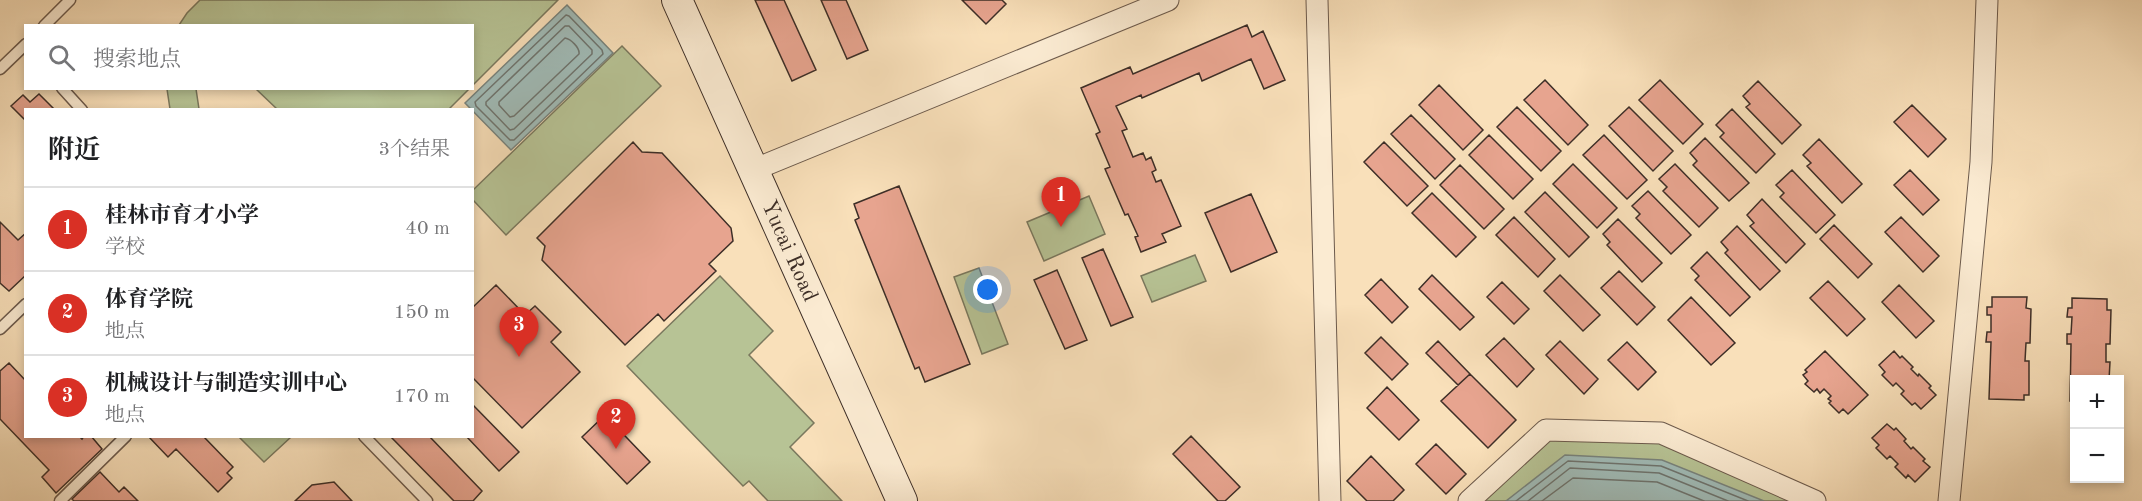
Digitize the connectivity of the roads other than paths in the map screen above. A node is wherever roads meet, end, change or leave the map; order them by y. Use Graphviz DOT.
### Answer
graph roads {
  1 [pos="70,0"];
  2 [pos="677,0"];
  3 [pos="1168,0"];
  4 [pos="1317,0"];
  5 [pos="1987,0"];
  6 [pos="46,24"];
  7 [pos="24,47"];
  8 [pos="0,69"];
  9 [pos="64,90"];
  10 [pos="80,108"];
  11 [pos="753,170"];
  12 [pos="24,306"];
  13 [pos="0,329"];
  14 [pos="124,438"];
  15 [pos="366,438"];
  16 [pos="60,501"];
  17 [pos="427,501"];
  18 [pos="902,501"];
  19 [pos="1330,501"];
  20 [pos="1469,501"];
  21 [pos="1815,501"];
  22 [pos="1949,501"];
  1 -- 6 [label="lane"];
  2 -- 11 [label="main road, Yucai Road"];
  3 -- 11 [label="street"];
  4 -- 19 [label="street"];
  5 -- 22 [label="street"];
  7 -- 8 [label="lane"];
  9 -- 10 [label="lane"];
  11 -- 18 [label="main road, Yucai Road"];
  12 -- 13 [label="lane"];
  14 -- 16 [label="lane"];
  15 -- 17 [label="lane"];
  20 -- 21 [label="street"];
}
